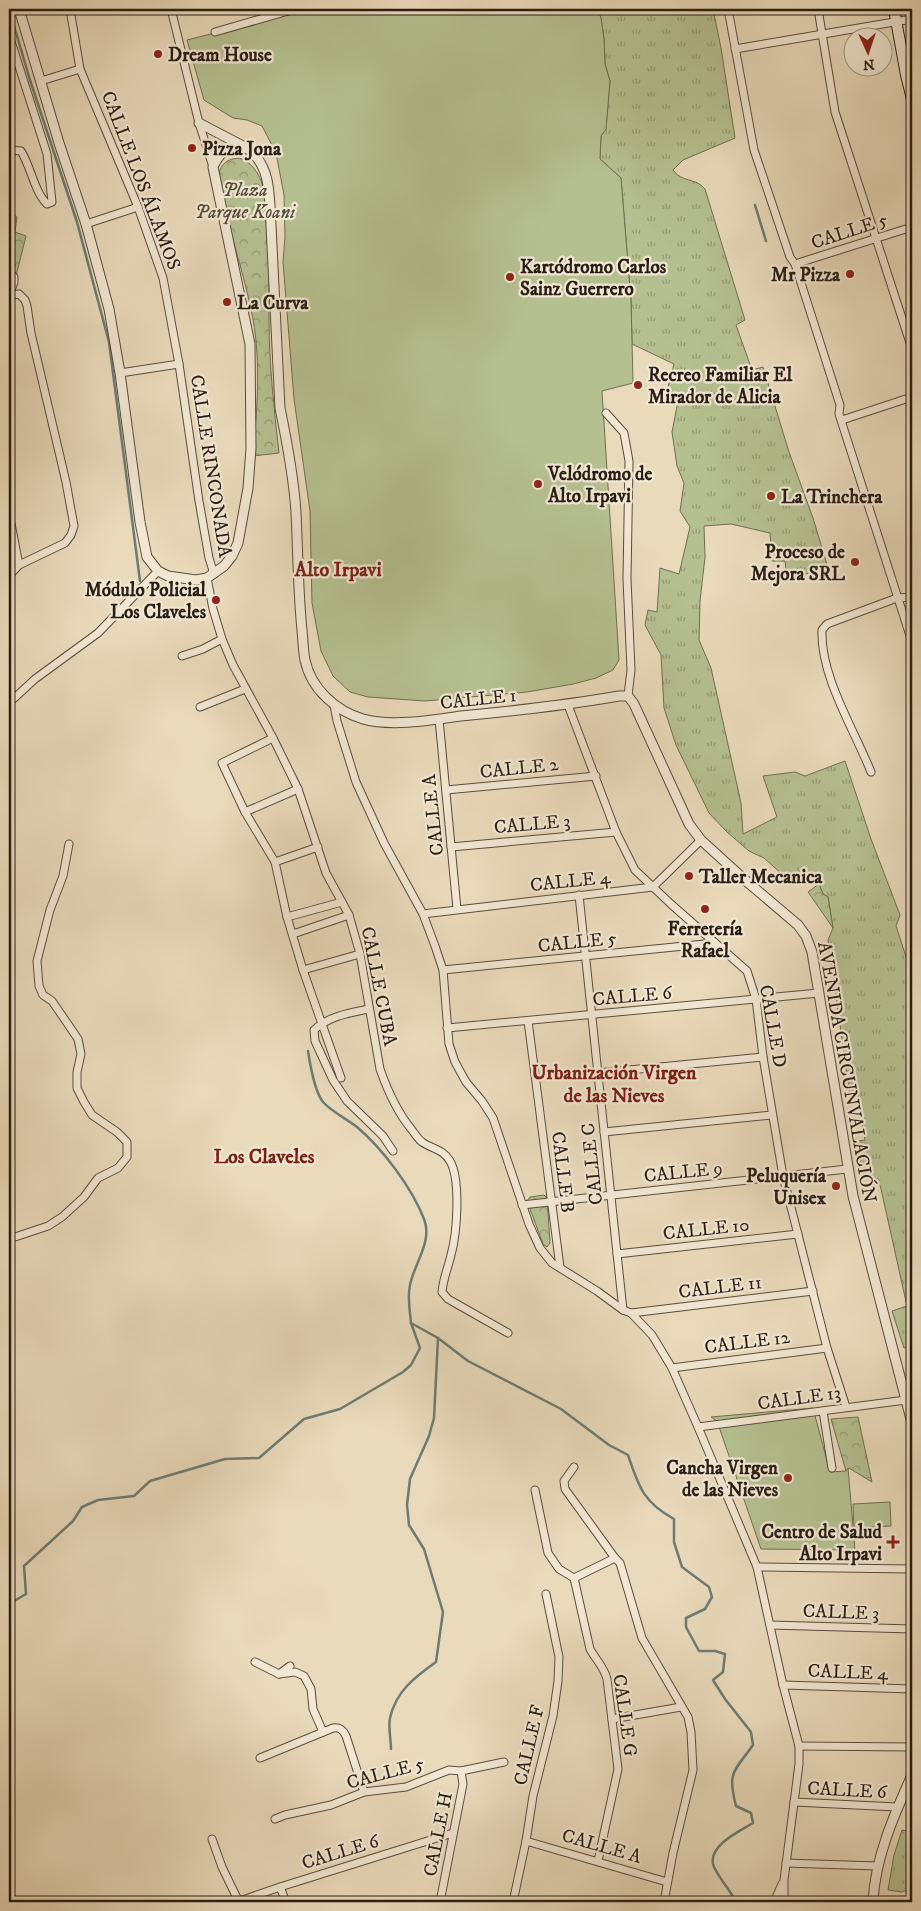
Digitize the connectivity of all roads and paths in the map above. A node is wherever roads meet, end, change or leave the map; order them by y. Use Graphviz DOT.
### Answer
graph roads {
  1 [pos="19,9"];
  2 [pos="70,9"];
  3 [pos="171,9"];
  4 [pos="295,9"];
  5 [pos="728,9"];
  6 [pos="818,9"];
  7 [pos="894,9"];
  8 [pos="912,19"];
  9 [pos="896,22"];
  10 [pos="214,32"];
  11 [pos="9,34"];
  12 [pos="822,34"];
  13 [pos="735,49"];
  14 [pos="80,68"];
  15 [pos="41,80"];
  16 [pos="912,99"];
  17 [pos="199,123"];
  18 [pos="243,146"];
  19 [pos="9,150"];
  20 [pos="213,167"];
  21 [pos="138,206"];
  22 [pos="86,224"];
  23 [pos="912,227"];
  24 [pos="877,238"];
  25 [pos="795,264"];
  26 [pos="9,272"];
  27 [pos="9,295"];
  28 [pos="912,349"];
  29 [pos="179,364"];
  30 [pos="120,373"];
  31 [pos="912,397"];
  32 [pos="606,413"];
  33 [pos="842,420"];
  34 [pos="9,513"];
  35 [pos="19,565"];
  36 [pos="158,571"];
  37 [pos="9,576"];
  38 [pos="211,576"];
  39 [pos="912,596"];
  40 [pos="897,598"];
  41 [pos="222,639"];
  42 [pos="912,642"];
  43 [pos="182,656"];
  44 [pos="245,689"];
  45 [pos="628,696"];
  46 [pos="9,703"];
  47 [pos="334,705"];
  48 [pos="568,705"];
  49 [pos="200,708"];
  50 [pos="439,719"];
  51 [pos="273,738"];
  52 [pos="871,772"];
  53 [pos="596,776"];
  54 [pos="298,789"];
  55 [pos="446,790"];
  56 [pos="245,812"];
  57 [pos="616,832"];
  58 [pos="702,840"];
  59 [pos="69,844"];
  60 [pos="318,847"];
  61 [pos="451,847"];
  62 [pos="275,862"];
  63 [pos="652,887"];
  64 [pos="579,895"];
  65 [pos="342,902"];
  66 [pos="457,909"];
  67 [pos="423,914"];
  68 [pos="349,915"];
  69 [pos="287,917"];
  70 [pos="293,934"];
  71 [pos="715,943"];
  72 [pos="360,954"];
  73 [pos="586,957"];
  74 [pos="303,970"];
  75 [pos="443,970"];
  76 [pos="819,994"];
  77 [pos="756,999"];
  78 [pos="369,1009"];
  79 [pos="592,1015"];
  80 [pos="528,1021"];
  81 [pos="321,1024"];
  82 [pos="447,1028"];
  83 [pos="763,1057"];
  84 [pos="598,1073"];
  85 [pos="340,1078"];
  86 [pos="772,1114"];
  87 [pos="604,1132"];
  88 [pos="393,1151"];
  89 [pos="847,1168"];
  90 [pos="783,1176"];
  91 [pos="610,1195"];
  92 [pos="552,1202"];
  93 [pos="522,1205"];
  94 [pos="798,1234"];
  95 [pos="9,1239"];
  96 [pos="617,1254"];
  97 [pos="560,1267"];
  98 [pos="813,1291"];
  99 [pos="623,1310"];
  100 [pos="631,1313"];
  101 [pos="508,1333"];
  102 [pos="827,1348"];
  103 [pos="672,1368"];
  104 [pos="906,1400"];
  105 [pos="846,1407"];
  106 [pos="823,1411"];
  107 [pos="912,1422"];
  108 [pos="698,1427"];
  109 [pos="574,1467"];
  110 [pos="832,1468"];
  111 [pos="535,1490"];
  112 [pos="615,1558"];
  113 [pos="757,1567"];
  114 [pos="912,1569"];
  115 [pos="574,1578"];
  116 [pos="546,1594"];
  117 [pos="770,1626"];
  118 [pos="912,1630"];
  119 [pos="255,1662"];
  120 [pos="290,1666"];
  121 [pos="279,1674"];
  122 [pos="783,1685"];
  123 [pos="912,1689"];
  124 [pos="681,1707"];
  125 [pos="612,1719"];
  126 [pos="323,1732"];
  127 [pos="799,1746"];
  128 [pos="912,1747"];
  129 [pos="260,1758"];
  130 [pos="504,1762"];
  131 [pos="460,1771"];
  132 [pos="912,1775"];
  133 [pos="364,1792"];
  134 [pos="794,1802"];
  135 [pos="897,1807"];
  136 [pos="276,1819"];
  137 [pos="453,1833"];
  138 [pos="212,1840"];
  139 [pos="526,1841"];
  140 [pos="598,1861"];
  141 [pos="786,1864"];
  142 [pos="877,1866"];
  143 [pos="784,1880"];
  144 [pos="668,1882"];
  145 [pos="280,1887"];
  146 [pos="238,1902"];
  147 [pos="286,1902"];
  148 [pos="440,1902"];
  149 [pos="513,1902"];
  150 [pos="664,1902"];
  151 [pos="774,1902"];
  152 [pos="784,1902"];
  153 [pos="873,1902"];
  1 -- 15 [label="street"];
  2 -- 14 [label="street, CALLE LOS ÁLAMOS"];
  3 -- 17 [label="street"];
  4 -- 10 [label="street"];
  5 -- 13 [label="street"];
  6 -- 12 [label="street"];
  7 -- 9 [label="main road"];
  8 -- 9 [label="street"];
  9 -- 12 [label="street"];
  9 -- 16 [label="main road"];
  11 -- 19 [label="street"];
  12 -- 13 [label="street"];
  12 -- 24 [label="street"];
  13 -- 25 [label="street"];
  14 -- 15 [label="street"];
  14 -- 21 [label="street, CALLE LOS ÁLAMOS"];
  15 -- 22 [label="street"];
  17 -- 18 [label="street"];
  17 -- 20 [label="street"];
  18 -- 20 [label="street"];
  18 -- 47 [label="street"];
  20 -- 38 [label="street"];
  21 -- 22 [label="street"];
  21 -- 29 [label="street, CALLE LOS ÁLAMOS"];
  22 -- 30 [label="street"];
  23 -- 24 [label="street, CALLE 5"];
  24 -- 25 [label="street, CALLE 5"];
  24 -- 28 [label="street"];
  25 -- 33 [label="street"];
  26 -- 27 [label="street"];
  27 -- 35 [label="street"];
  29 -- 30 [label="street"];
  29 -- 38 [label="street, CALLE RINCONADA"];
  30 -- 36 [label="street"];
  31 -- 33 [label="street"];
  32 -- 45 [label="street"];
  33 -- 40 [label="street"];
  34 -- 35 [label="street"];
  35 -- 37 [label="street"];
  36 -- 38 [label="street"];
  36 -- 46 [label="street"];
  38 -- 41 [label="street, CALLE CUBA"];
  39 -- 40 [label="street"];
  40 -- 42 [label="street"];
  40 -- 52 [label="street"];
  41 -- 43 [label="street"];
  41 -- 44 [label="street, CALLE CUBA"];
  44 -- 49 [label="street"];
  44 -- 51 [label="street, CALLE CUBA"];
  45 -- 48 [label="street, CALLE 1"];
  45 -- 58 [label="street, AVENIDA CIRCUNVALACIÓN"];
  47 -- 50 [label="street, CALLE 1"];
  47 -- 67 [label="street"];
  48 -- 50 [label="street, CALLE 1"];
  48 -- 53 [label="street, CALLE D"];
  50 -- 55 [label="street, CALLE A"];
  51 -- 54 [label="street, CALLE CUBA"];
  51 -- 56 [label="street"];
  53 -- 55 [label="street, CALLE 2"];
  53 -- 57 [label="street, CALLE D"];
  54 -- 56 [label="street"];
  54 -- 60 [label="street, CALLE CUBA"];
  55 -- 61 [label="street, CALLE A"];
  56 -- 62 [label="street"];
  57 -- 61 [label="street, CALLE 3"];
  57 -- 63 [label="street, CALLE D"];
  58 -- 63 [label="street"];
  58 -- 76 [label="street, AVENIDA CIRCUNVALACIÓN"];
  59 -- 95 [label="street"];
  60 -- 62 [label="street"];
  60 -- 65 [label="street, CALLE CUBA"];
  61 -- 66 [label="street, CALLE A"];
  62 -- 69 [label="street"];
  63 -- 64 [label="street, CALLE 4"];
  63 -- 71 [label="street, CALLE D"];
  64 -- 66 [label="street, CALLE 4"];
  64 -- 73 [label="street, CALLE C"];
  65 -- 68 [label="street, CALLE CUBA"];
  65 -- 69 [label="street"];
  66 -- 67 [label="street, CALLE 4"];
  67 -- 75 [label="street"];
  68 -- 70 [label="street"];
  68 -- 72 [label="street, CALLE CUBA"];
  69 -- 70 [label="street"];
  70 -- 74 [label="street"];
  71 -- 73 [label="street, CALLE 5"];
  71 -- 77 [label="street, CALLE D"];
  72 -- 74 [label="street"];
  72 -- 78 [label="street, CALLE CUBA"];
  73 -- 75 [label="street, CALLE 5"];
  73 -- 79 [label="street, CALLE C"];
  74 -- 81 [label="street"];
  75 -- 82 [label="street"];
  76 -- 77 [label="street, CALLE 6"];
  76 -- 89 [label="street, AVENIDA CIRCUNVALACIÓN"];
  77 -- 79 [label="street, CALLE 6"];
  77 -- 83 [label="street, CALLE D"];
  78 -- 81 [label="street"];
  78 -- 101 [label="street, CALLE CUBA"];
  79 -- 80 [label="street, CALLE 6"];
  79 -- 84 [label="street, CALLE C"];
  80 -- 82 [label="street, CALLE 6"];
  80 -- 92 [label="street, CALLE B"];
  81 -- 85 [label="street"];
  81 -- 88 [label="street"];
  82 -- 93 [label="street"];
  83 -- 84 [label="street"];
  83 -- 86 [label="street, CALLE D"];
  84 -- 87 [label="street, CALLE C"];
  86 -- 87 [label="street"];
  86 -- 90 [label="street, CALLE D"];
  87 -- 91 [label="street, CALLE C"];
  89 -- 90 [label="street, CALLE 9"];
  89 -- 104 [label="street, AVENIDA CIRCUNVALACIÓN"];
  90 -- 91 [label="street, CALLE 9"];
  90 -- 94 [label="street, CALLE D"];
  91 -- 92 [label="street, CALLE 9"];
  91 -- 96 [label="street, CALLE C"];
  92 -- 93 [label="street, CALLE 9"];
  92 -- 97 [label="street, CALLE B"];
  93 -- 97 [label="street"];
  94 -- 96 [label="street, CALLE 10"];
  94 -- 98 [label="street, CALLE D"];
  96 -- 99 [label="street, CALLE C"];
  97 -- 99 [label="street"];
  98 -- 100 [label="street, CALLE 11"];
  98 -- 102 [label="street, CALLE D"];
  99 -- 100 [label="street"];
  100 -- 103 [label="street"];
  102 -- 103 [label="street, CALLE 12"];
  102 -- 105 [label="street, CALLE D"];
  103 -- 108 [label="street"];
  104 -- 105 [label="street, CALLE 13"];
  104 -- 107 [label="street, AVENIDA CIRCUNVALACIÓN"];
  105 -- 106 [label="street, CALLE 13"];
  106 -- 108 [label="street, CALLE 13"];
  106 -- 110 [label="street"];
  108 -- 113 [label="street"];
  109 -- 112 [label="street"];
  111 -- 115 [label="street"];
  112 -- 115 [label="street"];
  112 -- 124 [label="street"];
  113 -- 114 [label="street"];
  113 -- 117 [label="street"];
  115 -- 125 [label="street, CALLE G"];
  116 -- 139 [label="street, CALLE F"];
  117 -- 118 [label="street, CALLE 3"];
  117 -- 122 [label="street"];
  119 -- 121 [label="street"];
  120 -- 121 [label="street"];
  121 -- 126 [label="street"];
  122 -- 123 [label="street, CALLE 4"];
  122 -- 127 [label="street"];
  124 -- 125 [label="street"];
  124 -- 144 [label="street"];
  125 -- 140 [label="street, CALLE G"];
  126 -- 129 [label="street"];
  126 -- 133 [label="street"];
  127 -- 128 [label="street"];
  127 -- 134 [label="street"];
  130 -- 131 [label="street, CALLE 5"];
  131 -- 133 [label="street, CALLE 5"];
  131 -- 137 [label="street, CALLE H"];
  132 -- 135 [label="street"];
  133 -- 136 [label="street, CALLE 5"];
  134 -- 135 [label="street, CALLE 6"];
  134 -- 141 [label="street"];
  135 -- 142 [label="street"];
  137 -- 145 [label="street, CALLE 6"];
  137 -- 148 [label="street, CALLE H"];
  138 -- 146 [label="street"];
  139 -- 140 [label="street, CALLE A"];
  139 -- 149 [label="street, CALLE F"];
  140 -- 144 [label="street, CALLE A"];
  141 -- 142 [label="street"];
  141 -- 143 [label="street"];
  142 -- 153 [label="street"];
  143 -- 151 [label="street"];
  143 -- 152 [label="street"];
  144 -- 150 [label="street"];
  145 -- 146 [label="street, CALLE 6"];
  145 -- 147 [label="street"];
}
